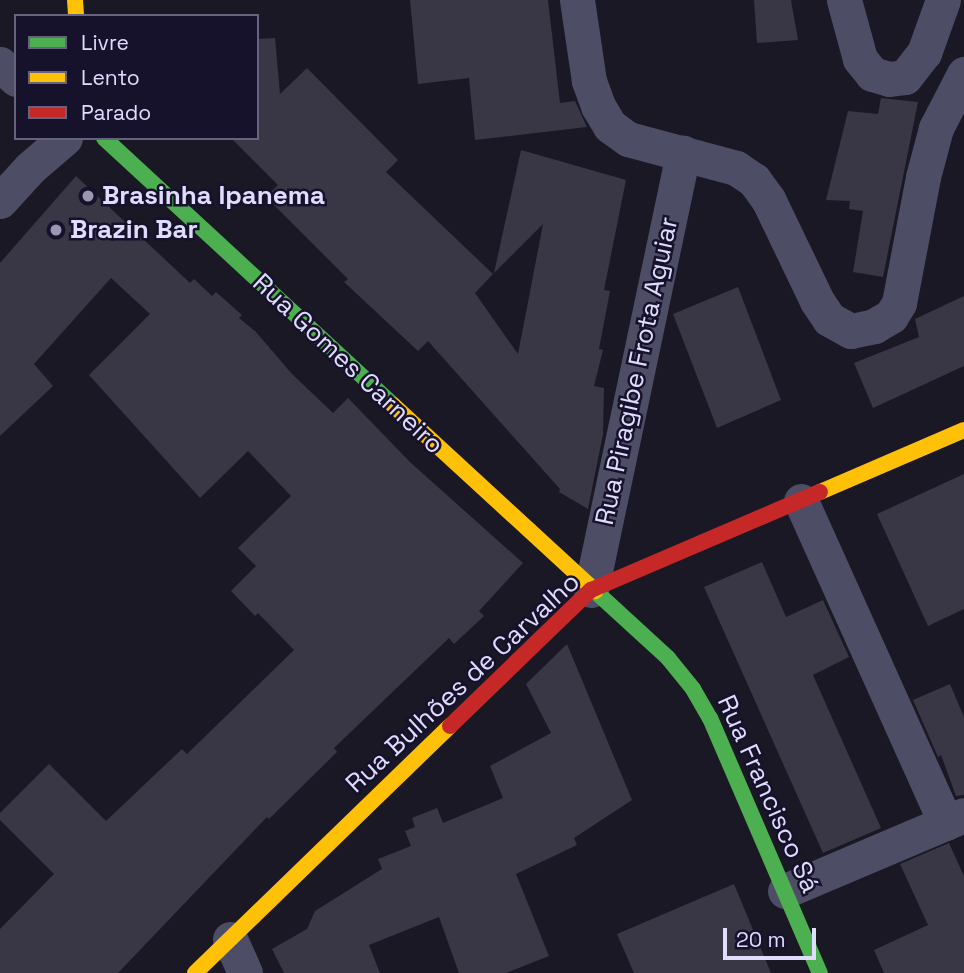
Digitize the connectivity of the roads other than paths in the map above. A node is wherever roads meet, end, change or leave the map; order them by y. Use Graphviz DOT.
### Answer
graph roads {
  1 [pos="577,0"];
  2 [pos="844,0"];
  3 [pos="943,0"];
  4 [pos="0,64"];
  5 [pos="964,74"];
  6 [pos="14,77"];
  7 [pos="63,140"];
  8 [pos="106,140"];
  9 [pos="683,153"];
  10 [pos="0,201"];
  11 [pos="964,430"];
  12 [pos="801,501"];
  13 [pos="591,590"];
  14 [pos="955,819"];
  15 [pos="785,891"];
  16 [pos="230,939"];
  17 [pos="195,973"];
  18 [pos="245,973"];
  19 [pos="820,973"];
  1 -- 9 [label="street"];
  2 -- 3 [label="street"];
  4 -- 6 [label="street"];
  5 -- 9 [label="street"];
  7 -- 10 [label="street"];
  8 -- 13 [label="main road, Rua Gomes Carneiro"];
  9 -- 13 [label="street, Rua Piragibe Frota Aguiar"];
  11 -- 12 [label="main road, Rua Bulhões de Carvalho"];
  12 -- 13 [label="main road, Rua Bulhões de Carvalho"];
  12 -- 14 [label="street"];
  13 -- 15 [label="main road, Rua Francisco Sá"];
  13 -- 16 [label="main road, Rua Bulhões de Carvalho"];
  14 -- 15 [label="street"];
  15 -- 19 [label="main road, Rua Francisco Sá"];
  16 -- 17 [label="main road, Rua Bulhões de Carvalho"];
  16 -- 18 [label="street"];
}
